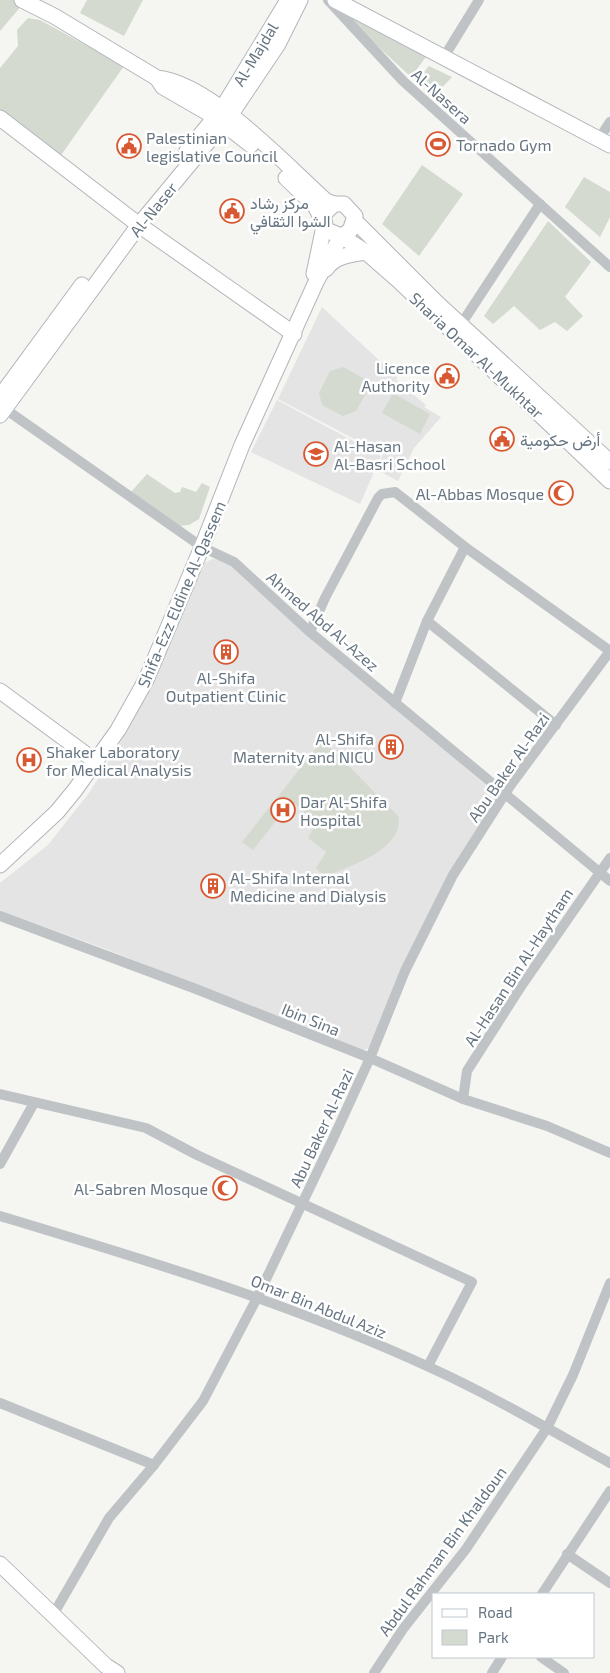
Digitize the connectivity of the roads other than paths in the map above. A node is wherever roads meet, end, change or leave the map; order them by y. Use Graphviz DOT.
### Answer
graph roads {
  1 [pos="288,0"];
  2 [pos="300,0"];
  3 [pos="328,0"];
  4 [pos="335,0"];
  5 [pos="479,0"];
  6 [pos="26,2"];
  7 [pos="444,57"];
  8 [pos="223,116"];
  9 [pos="0,118"];
  10 [pos="610,122"];
  11 [pos="604,142"];
  12 [pos="334,204"];
  13 [pos="540,204"];
  14 [pos="355,221"];
  15 [pos="136,222"];
  16 [pos="323,223"];
  17 [pos="340,236"];
  18 [pos="366,252"];
  19 [pos="610,267"];
  20 [pos="314,286"];
  21 [pos="457,330"];
  22 [pos="294,334"];
  23 [pos="1,407"];
  24 [pos="610,462"];
  25 [pos="610,480"];
  26 [pos="465,546"];
  27 [pos="202,547"];
  28 [pos="427,621"];
  29 [pos="310,632"];
  30 [pos="610,651"];
  31 [pos="0,691"];
  32 [pos="395,703"];
  33 [pos="556,725"];
  34 [pos="95,761"];
  35 [pos="505,794"];
  36 [pos="610,858"];
  37 [pos="0,865"];
  38 [pos="599,872"];
  39 [pos="610,881"];
  40 [pos="0,916"];
  41 [pos="370,1058"];
  42 [pos="0,1094"];
  43 [pos="464,1099"];
  44 [pos="34,1103"];
  45 [pos="610,1153"];
  46 [pos="0,1164"];
  47 [pos="303,1202"];
  48 [pos="0,1216"];
  49 [pos="610,1283"];
  50 [pos="258,1296"];
  51 [pos="428,1366"];
  52 [pos="0,1403"];
  53 [pos="547,1428"];
  54 [pos="610,1463"];
  55 [pos="154,1465"];
  56 [pos="610,1491"];
  57 [pos="567,1554"];
  58 [pos="0,1564"];
  59 [pos="610,1583"];
  60 [pos="543,1593"];
  61 [pos="53,1615"];
  62 [pos="501,1658"];
  63 [pos="542,1658"];
  64 [pos="117,1673"];
  65 [pos="374,1673"];
  66 [pos="492,1673"];
  67 [pos="564,1673"];
  1 -- 8 [label="main road, Al-Majdal"];
  2 -- 8 [label="main road, Al-Naser"];
  3 -- 13 [label="street, Al-Nasera"];
  4 -- 7 [label="main road"];
  5 -- 7 [label="street"];
  6 -- 8 [label="main road"];
  7 -- 11 [label="main road"];
  8 -- 12 [label="main road"];
  8 -- 15 [label="main road, Al-Naser"];
  8 -- 16 [label="main road"];
  9 -- 15 [label="main road"];
  10 -- 11 [label="street"];
  12 -- 14 [label="main road"];
  12 -- 16 [label="main road"];
  13 -- 19 [label="street, Al-Nasera"];
  13 -- 21 [label="street"];
  14 -- 17 [label="main road"];
  14 -- 21 [label="main road, Sharia Omar Al-Mukhtar"];
  15 -- 22 [label="main road"];
  15 -- 23 [label="main road, Al-Naser"];
  16 -- 17 [label="main road"];
  16 -- 20 [label="main road"];
  17 -- 18 [label="main road, Sharia Omar Al-Mukhtar"];
  17 -- 20 [label="main road"];
  18 -- 20 [label="main road"];
  18 -- 21 [label="main road, Sharia Omar Al-Mukhtar"];
  20 -- 22 [label="main road, Shifa-Ezz Eldine Al-Qassem"];
  21 -- 24 [label="main road, Sharia Omar Al-Mukhtar"];
  21 -- 25 [label="main road, Sharia Omar Al-Mukhtar"];
  22 -- 27 [label="main road, Shifa-Ezz Eldine Al-Qassem"];
  23 -- 27 [label="street, Ahmed Abd Al-Azez"];
  26 -- 28 [label="street"];
  26 -- 29 [label="street"];
  26 -- 30 [label="street"];
  27 -- 29 [label="street, Ahmed Abd Al-Azez"];
  27 -- 34 [label="main road, Shifa-Ezz Eldine Al-Qassem"];
  28 -- 32 [label="street"];
  28 -- 33 [label="street"];
  29 -- 32 [label="street, Ahmed Abd Al-Azez"];
  30 -- 33 [label="street, Abu Baker Al-Razi"];
  31 -- 34 [label="main road"];
  32 -- 35 [label="street, Ahmed Abd Al-Azez"];
  33 -- 35 [label="street, Abu Baker Al-Razi"];
  34 -- 37 [label="main road, Shifa-Ezz Eldine Al-Qassem"];
  35 -- 38 [label="street, Ahmed Abd Al-Azez"];
  35 -- 41 [label="street, Abu Baker Al-Razi"];
  36 -- 38 [label="street, Al-Hasan Bin Al-Haytham"];
  38 -- 39 [label="street, Ahmed Abd Al-Azez"];
  38 -- 43 [label="street, Al-Hasan Bin Al-Haytham"];
  40 -- 41 [label="street, Ibin Sina"];
  41 -- 43 [label="street, Ibin Sina"];
  41 -- 47 [label="street, Abu Baker Al-Razi"];
  42 -- 44 [label="street"];
  43 -- 45 [label="street, Ibin Sina"];
  44 -- 46 [label="street"];
  44 -- 47 [label="street"];
  47 -- 50 [label="street, Abu Baker Al-Razi"];
  47 -- 51 [label="street"];
  48 -- 50 [label="street, Omar Bin Abdul Aziz"];
  49 -- 53 [label="street, Abdul Rahman Bin Khaldoun"];
  50 -- 51 [label="street, Omar Bin Abdul Aziz"];
  50 -- 55 [label="street, Abu Baker Al-Razi"];
  51 -- 53 [label="street, Omar Bin Abdul Aziz"];
  52 -- 55 [label="street"];
  53 -- 54 [label="street, Omar Bin Abdul Aziz"];
  53 -- 65 [label="street, Abdul Rahman Bin Khaldoun"];
  55 -- 61 [label="street, Abu Baker Al-Razi"];
  56 -- 57 [label="street"];
  57 -- 59 [label="street"];
  57 -- 60 [label="street"];
  58 -- 61 [label="main road"];
  61 -- 64 [label="main road"];
  62 -- 66 [label="street"];
  63 -- 67 [label="street"];
}
